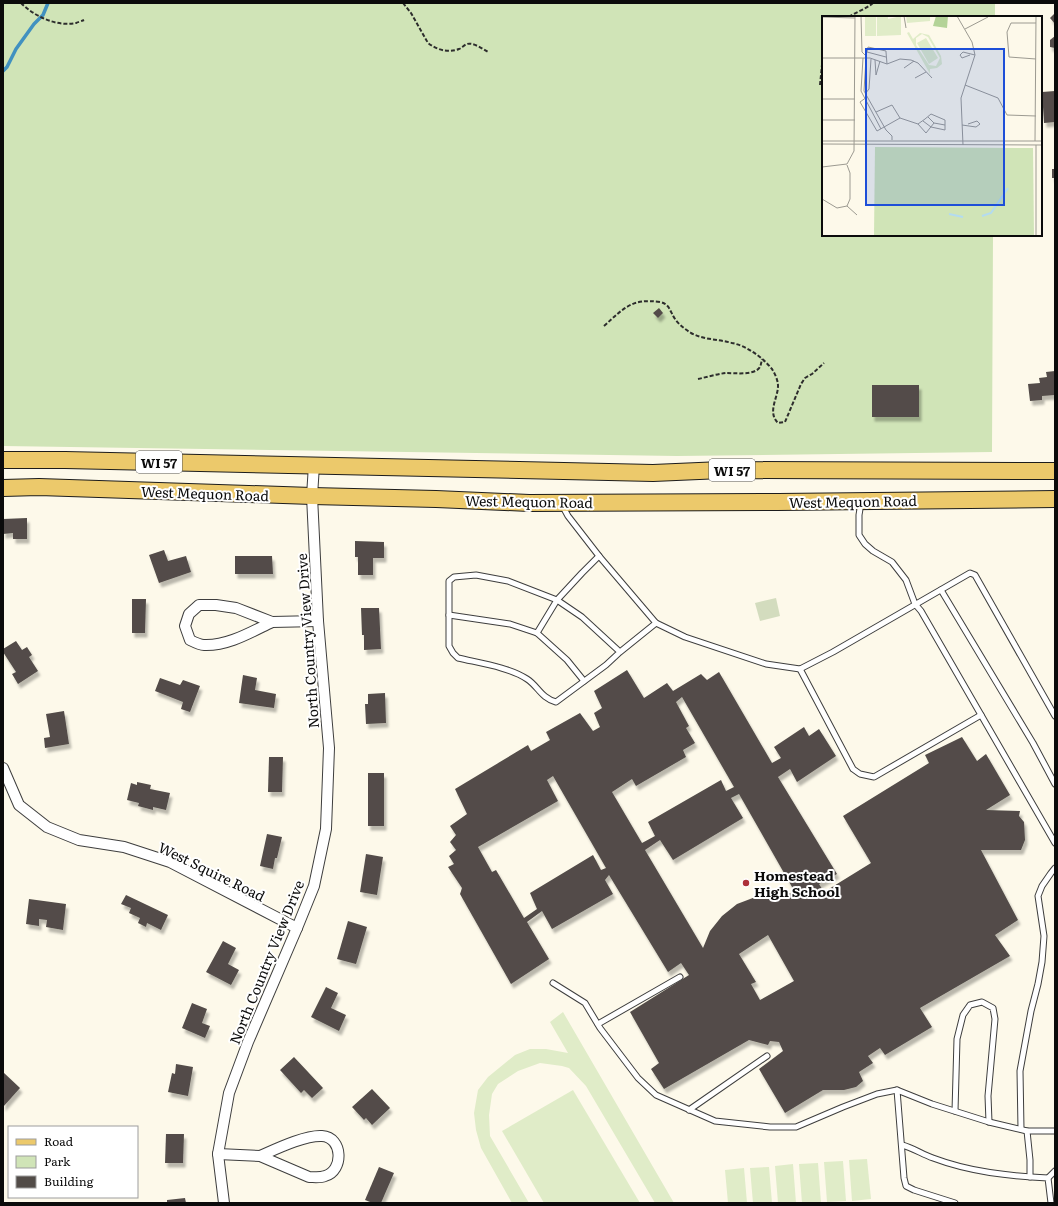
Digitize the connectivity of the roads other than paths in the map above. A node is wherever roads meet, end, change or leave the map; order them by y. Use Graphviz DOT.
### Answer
graph roads {
  1 [pos="3,460"];
  2 [pos="314,465"];
  3 [pos="1055,471"];
  4 [pos="3,488"];
  5 [pos="312,496"];
  6 [pos="1055,499"];
  7 [pos="861,502"];
  8 [pos="561,503"];
  9 [pos="599,556"];
  10 [pos="941,590"];
  11 [pos="557,600"];
  12 [pos="916,604"];
  13 [pos="449,615"];
  14 [pos="318,621"];
  15 [pos="272,622"];
  16 [pos="656,623"];
  17 [pos="536,633"];
  18 [pos="620,652"];
  19 [pos="800,669"];
  20 [pos="584,681"];
  21 [pos="981,715"];
  22 [pos="1055,716"];
  23 [pos="3,768"];
  24 [pos="1055,784"];
  25 [pos="1055,828"];
  26 [pos="1048,832"];
  27 [pos="1055,843"];
  28 [pos="1055,868"];
  29 [pos="298,928"];
  30 [pos="680,977"];
  31 [pos="553,983"];
  32 [pos="598,1024"];
  33 [pos="767,1056"];
  34 [pos="898,1090"];
  35 [pos="690,1110"];
  36 [pos="955,1111"];
  37 [pos="990,1122"];
  38 [pos="1021,1130"];
  39 [pos="1027,1131"];
  40 [pos="1055,1131"];
  41 [pos="902,1145"];
  42 [pos="218,1154"];
  43 [pos="260,1156"];
  44 [pos="1055,1171"];
  45 [pos="1030,1177"];
  46 [pos="1048,1178"];
  47 [pos="224,1203"];
  48 [pos="954,1203"];
  49 [pos="1051,1203"];
  1 -- 2 [label="main road, West Mequon Road / WI 57"];
  2 -- 3 [label="main road, West Mequon Road / WI 57"];
  2 -- 5 [label="street, North Country View Drive"];
  4 -- 5 [label="main road, West Mequon Road / WI 57"];
  5 -- 8 [label="main road, West Mequon Road / WI 57"];
  5 -- 14 [label="street, North Country View Drive"];
  6 -- 7 [label="main road, West Mequon Road / WI 57"];
  7 -- 8 [label="main road, West Mequon Road / WI 57"];
  7 -- 12 [label="lane"];
  8 -- 9 [label="lane"];
  9 -- 11 [label="lane"];
  9 -- 16 [label="lane"];
  10 -- 12 [label="lane"];
  10 -- 22 [label="lane"];
  10 -- 24 [label="lane"];
  11 -- 13 [label="lane"];
  11 -- 17 [label="lane"];
  11 -- 18 [label="lane"];
  12 -- 19 [label="lane"];
  12 -- 21 [label="lane"];
  13 -- 17 [label="lane"];
  13 -- 20 [label="lane"];
  14 -- 15 [label="street"];
  14 -- 29 [label="street, North Country View Drive"];
  15 -- 15 [label="street"];
  16 -- 18 [label="lane"];
  16 -- 19 [label="lane"];
  17 -- 20 [label="lane"];
  18 -- 20 [label="lane"];
  19 -- 21 [label="lane"];
  21 -- 26 [label="lane"];
  23 -- 29 [label="street, West Squire Road"];
  25 -- 26 [label="lane"];
  26 -- 27 [label="lane"];
  28 -- 38 [label="lane"];
  29 -- 42 [label="street, North Country View Drive"];
  30 -- 32 [label="lane"];
  31 -- 32 [label="lane"];
  32 -- 35 [label="lane"];
  33 -- 35 [label="lane"];
  34 -- 35 [label="lane"];
  34 -- 36 [label="lane"];
  34 -- 41 [label="lane"];
  36 -- 37 [label="lane"];
  36 -- 37 [label="lane"];
  37 -- 38 [label="lane"];
  38 -- 39 [label="lane"];
  39 -- 40 [label="lane"];
  39 -- 45 [label="lane"];
  41 -- 45 [label="lane"];
  41 -- 48 [label="lane"];
  42 -- 43 [label="street"];
  42 -- 47 [label="street, North Country View Drive"];
  43 -- 43 [label="street"];
  44 -- 46 [label="lane"];
  45 -- 46 [label="lane"];
  46 -- 49 [label="lane"];
}
